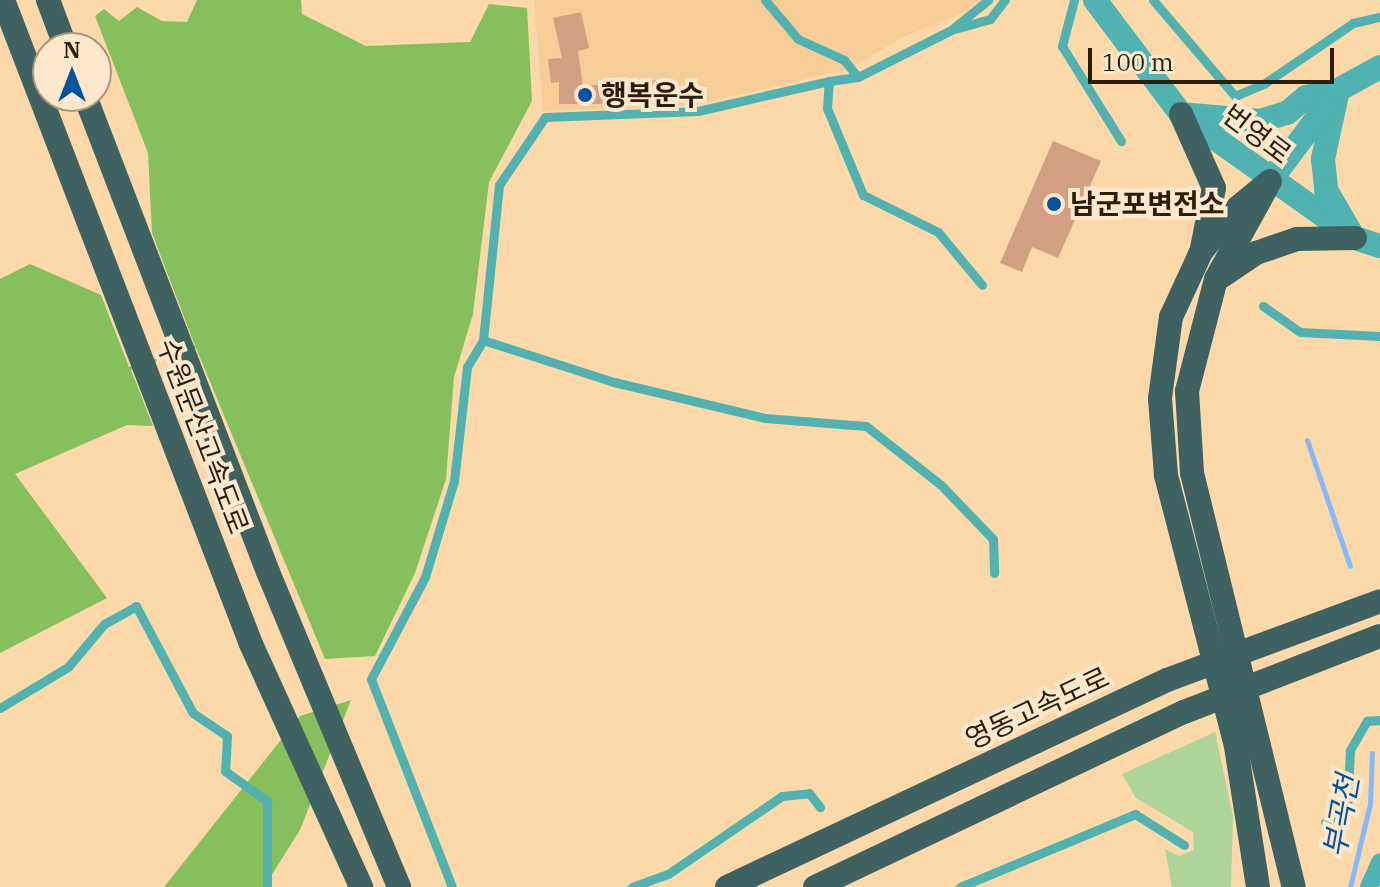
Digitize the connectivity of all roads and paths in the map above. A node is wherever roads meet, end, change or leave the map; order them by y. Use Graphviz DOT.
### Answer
graph roads {
  1 [pos="3,0"];
  2 [pos="48,0"];
  3 [pos="765,0"];
  4 [pos="988,0"];
  5 [pos="1005,0"];
  6 [pos="1074,0"];
  7 [pos="1095,0"];
  8 [pos="1153,0"];
  9 [pos="1380,17"];
  10 [pos="951,30"];
  11 [pos="60,32"];
  12 [pos="1380,67"];
  13 [pos="858,77"];
  14 [pos="829,81"];
  15 [pos="1338,90"];
  16 [pos="1229,104"];
  17 [pos="91,112"];
  18 [pos="1181,114"];
  19 [pos="1121,141"];
  20 [pos="1270,181"];
  21 [pos="1355,238"];
  22 [pos="1380,246"];
  23 [pos="1201,252"];
  24 [pos="1216,279"];
  25 [pos="982,285"];
  26 [pos="1263,306"];
  27 [pos="1380,336"];
  28 [pos="483,340"];
  29 [pos="994,573"];
  30 [pos="1380,601"];
  31 [pos="1380,636"];
  32 [pos="0,708"];
  33 [pos="1380,720"];
  34 [pos="820,807"];
  35 [pos="1325,822"];
  36 [pos="1184,845"];
  37 [pos="1380,862"];
  38 [pos="267,887"];
  39 [pos="361,887"];
  40 [pos="399,887"];
  41 [pos="452,887"];
  42 [pos="632,887"];
  43 [pos="727,887"];
  44 [pos="815,887"];
  45 [pos="960,887"];
  46 [pos="1258,887"];
  47 [pos="1294,887"];
  48 [pos="1369,887"];
  1 -- 39 [label="highway, 수원문산고속도로"];
  2 -- 11 [label="highway"];
  3 -- 13 [label="lane"];
  4 -- 10 [label="lane"];
  5 -- 10 [label="lane"];
  6 -- 19 [label="lane"];
  7 -- 18 [label="street, 번영로"];
  8 -- 16 [label="lane"];
  9 -- 16 [label="lane"];
  10 -- 13 [label="lane"];
  12 -- 15 [label="street"];
  13 -- 14 [label="lane"];
  14 -- 25 [label="lane"];
  14 -- 28 [label="lane"];
  15 -- 16 [label="street"];
  15 -- 20 [label="street"];
  15 -- 21 [label="street"];
  16 -- 18 [label="street"];
  17 -- 40 [label="highway, 수원문산고속도로"];
  18 -- 20 [label="street, 번영로"];
  18 -- 23 [label="highway"];
  20 -- 21 [label="street, 번영로"];
  20 -- 23 [label="highway"];
  20 -- 24 [label="highway"];
  21 -- 22 [label="street, 번영로"];
  21 -- 24 [label="highway"];
  23 -- 46 [label="highway"];
  24 -- 47 [label="highway"];
  26 -- 27 [label="lane"];
  28 -- 29 [label="lane"];
  28 -- 41 [label="lane"];
  30 -- 43 [label="highway, 영동고속도로"];
  31 -- 44 [label="highway"];
  32 -- 38 [label="lane"];
  33 -- 35 [label="lane"];
  34 -- 42 [label="lane"];
  36 -- 45 [label="lane"];
  37 -- 48 [label="street"];
}
